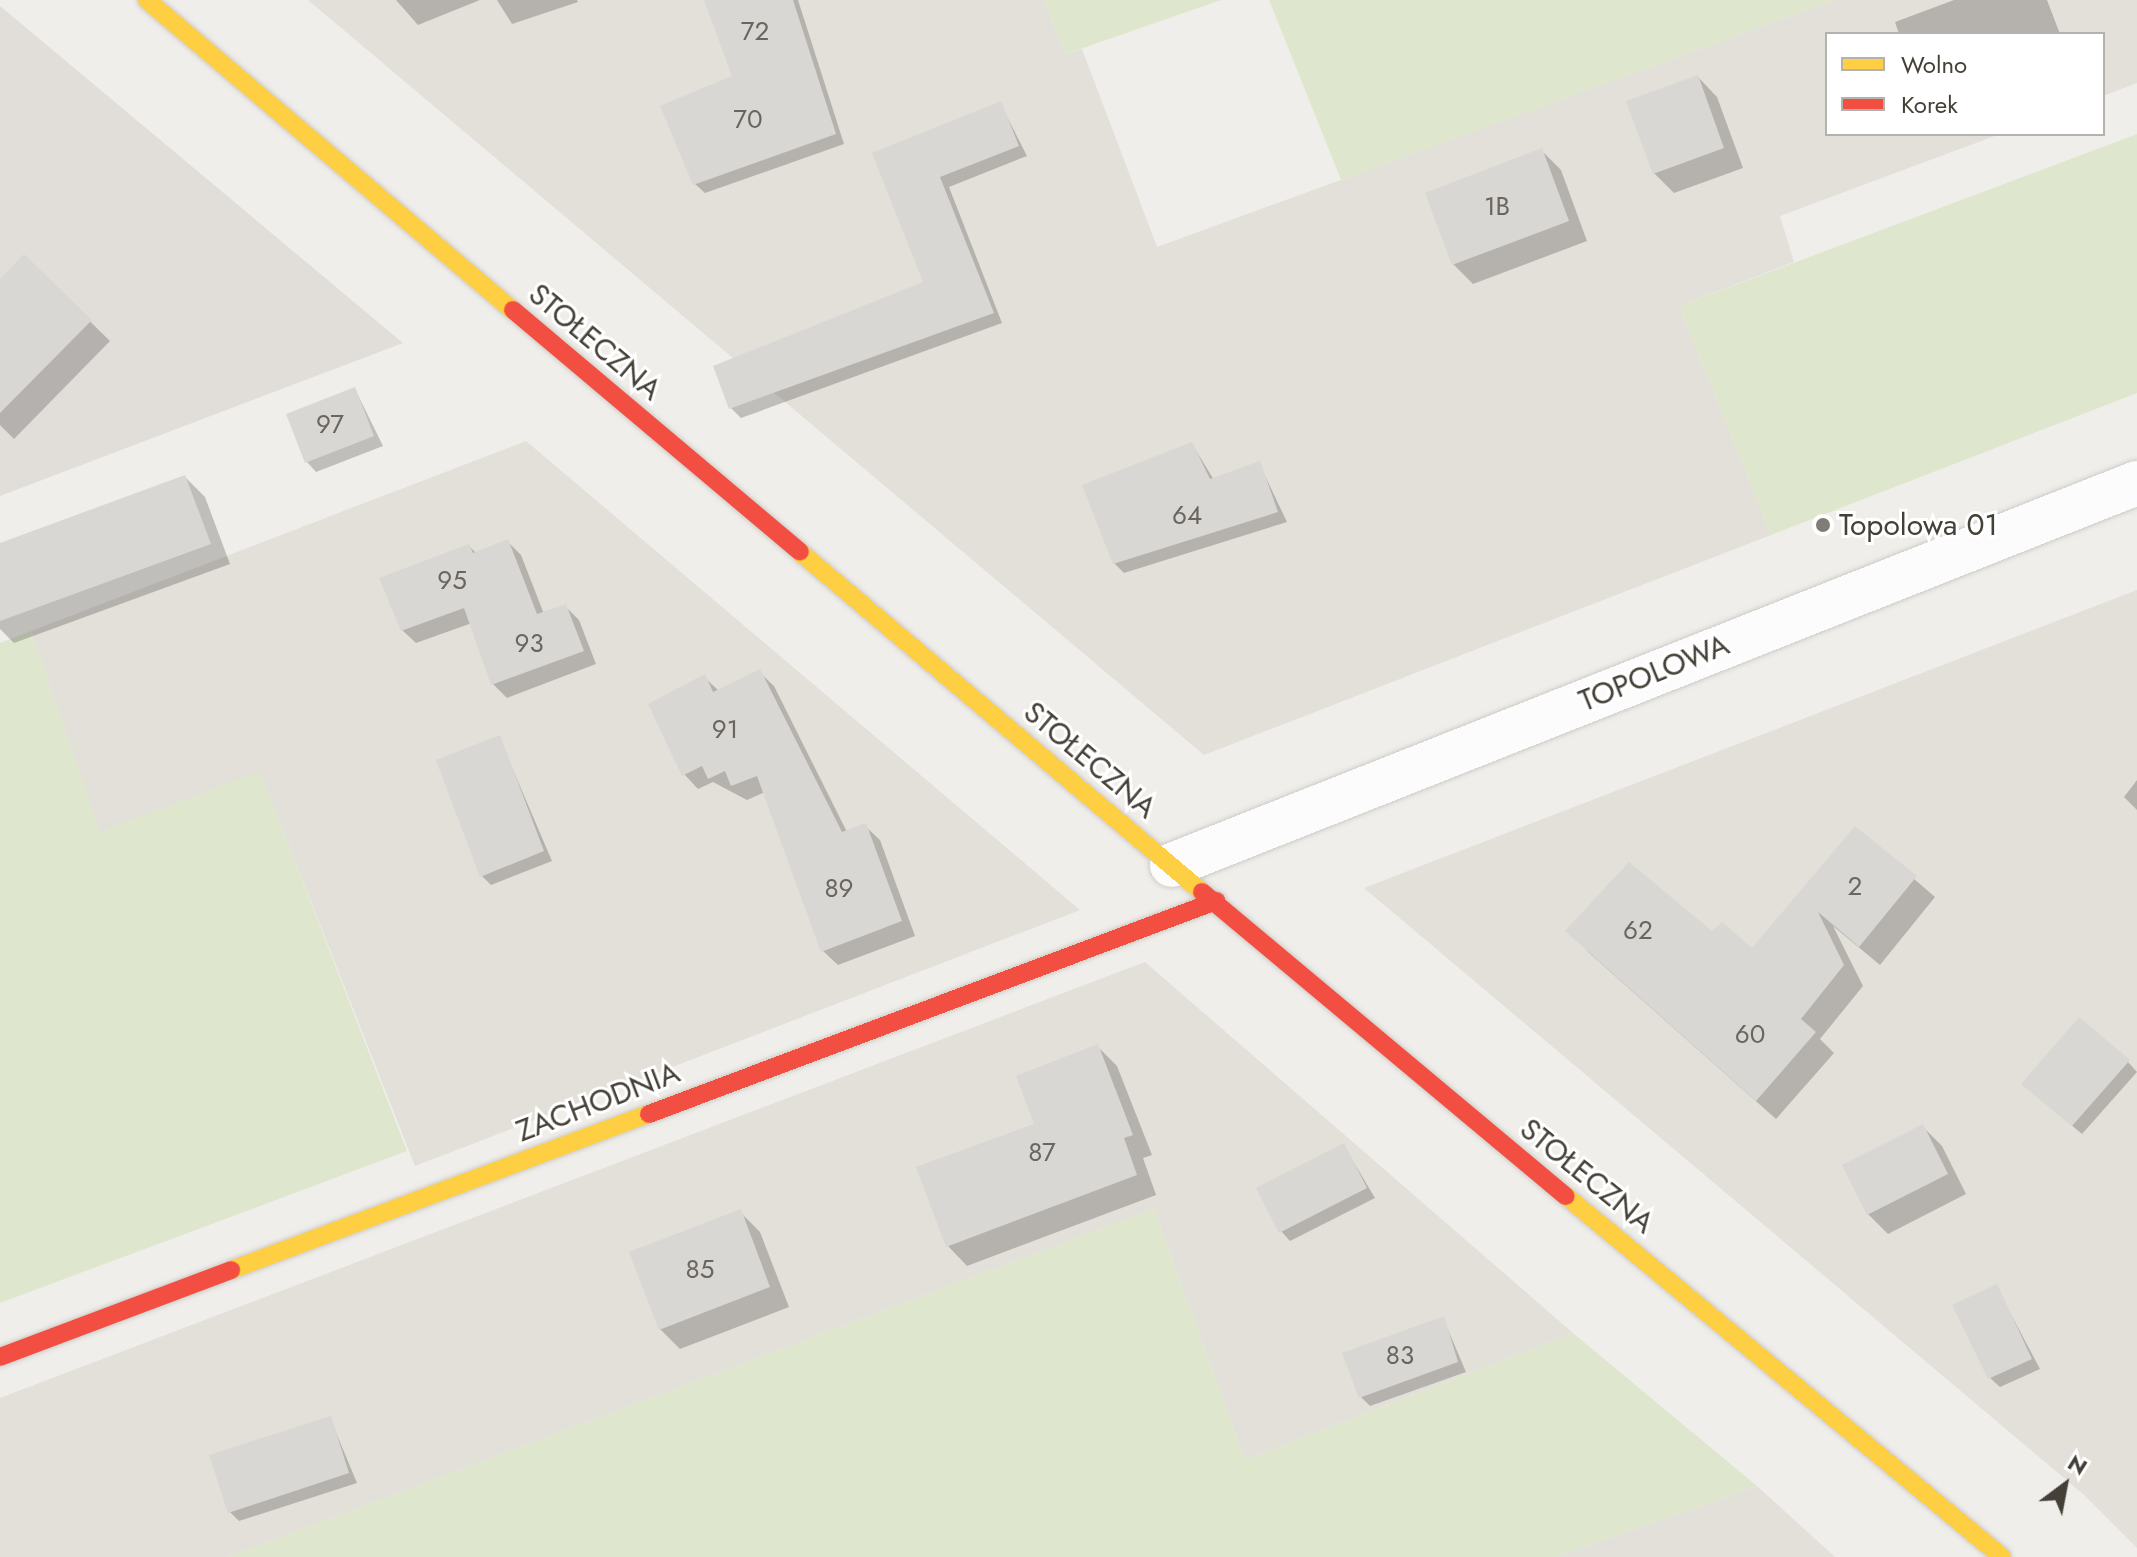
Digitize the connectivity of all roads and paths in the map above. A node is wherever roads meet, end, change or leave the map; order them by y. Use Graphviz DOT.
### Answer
graph roads {
  1 [pos="147,0"];
  2 [pos="2137,483"];
  3 [pos="1172,865"];
  4 [pos="1216,901"];
  5 [pos="0,1357"];
  6 [pos="2002,1557"];
  1 -- 3 [label="main road, STOŁECZNA"];
  2 -- 3 [label="street, TOPOLOWA"];
  3 -- 4 [label="main road, STOŁECZNA"];
  4 -- 5 [label="main road, ZACHODNIA"];
  4 -- 6 [label="main road, STOŁECZNA"];
}
